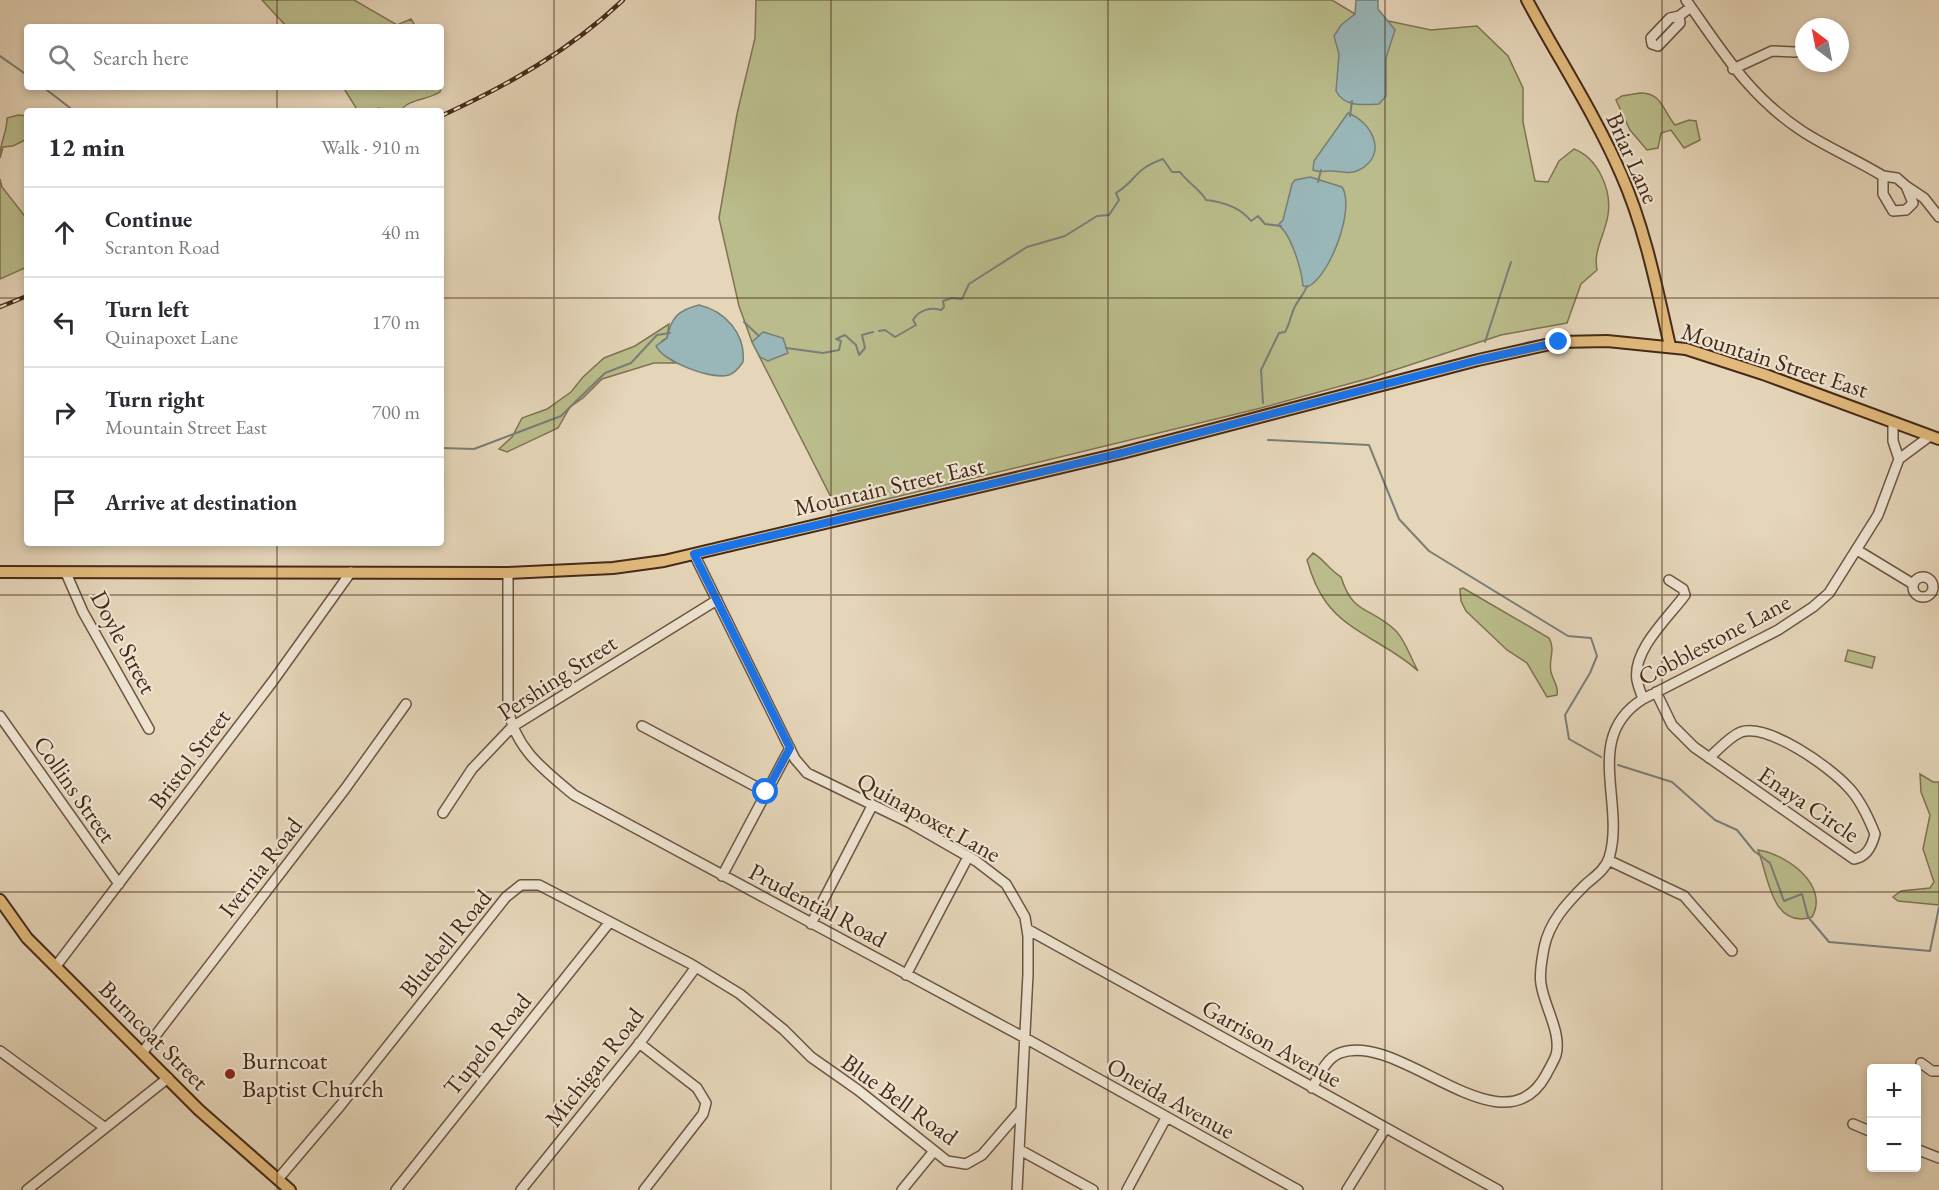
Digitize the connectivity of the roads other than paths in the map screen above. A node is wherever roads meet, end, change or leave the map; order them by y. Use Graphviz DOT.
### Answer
graph roads {
  1 [pos="1527,0"];
  2 [pos="1688,3"];
  3 [pos="1679,16"];
  4 [pos="1795,52"];
  5 [pos="1733,69"];
  6 [pos="1883,176"];
  7 [pos="1906,186"];
  8 [pos="1939,217"];
  9 [pos="1670,346"];
  10 [pos="1893,422"];
  11 [pos="1935,437"];
  12 [pos="1899,459"];
  13 [pos="1857,550"];
  14 [pos="694,554"];
  15 [pos="0,572"];
  16 [pos="351,572"];
  17 [pos="66,573"];
  18 [pos="508,573"];
  19 [pos="1669,580"];
  20 [pos="1913,584"];
  21 [pos="717,600"];
  22 [pos="1656,692"];
  23 [pos="1644,699"];
  24 [pos="406,704"];
  25 [pos="0,716"];
  26 [pos="642,726"];
  27 [pos="512,727"];
  28 [pos="149,729"];
  29 [pos="790,748"];
  30 [pos="1709,758"];
  31 [pos="766,792"];
  32 [pos="872,806"];
  33 [pos="443,813"];
  34 [pos="968,856"];
  35 [pos="1608,860"];
  36 [pos="722,876"];
  37 [pos="119,884"];
  38 [pos="0,900"];
  39 [pos="609,923"];
  40 [pos="811,924"];
  41 [pos="1027,929"];
  42 [pos="1732,951"];
  43 [pos="56,966"];
  44 [pos="696,967"];
  45 [pos="906,975"];
  46 [pos="757,1008"];
  47 [pos="1025,1038"];
  48 [pos="639,1043"];
  49 [pos="0,1051"];
  50 [pos="142,1053"];
  51 [pos="1921,1063"];
  52 [pos="1939,1071"];
  53 [pos="168,1078"];
  54 [pos="1312,1088"];
  55 [pos="1020,1111"];
  56 [pos="1166,1118"];
  57 [pos="1853,1124"];
  58 [pos="104,1127"];
  59 [pos="1385,1129"];
  60 [pos="1867,1129"];
  61 [pos="1020,1150"];
  62 [pos="934,1151"];
  63 [pos="1921,1151"];
  64 [pos="1939,1158"];
  65 [pos="278,1179"];
  66 [pos="27,1190"];
  67 [pos="290,1190"];
  68 [pos="396,1190"];
  69 [pos="521,1190"];
  70 [pos="644,1190"];
  71 [pos="903,1190"];
  72 [pos="1017,1190"];
  73 [pos="1093,1190"];
  74 [pos="1127,1190"];
  75 [pos="1298,1190"];
  76 [pos="1347,1190"];
  77 [pos="1498,1190"];
  1 -- 9 [label="main road, Briar Lane"];
  2 -- 3 [label="street"];
  2 -- 5 [label="street"];
  4 -- 5 [label="street"];
  5 -- 6 [label="street"];
  6 -- 7 [label="street"];
  6 -- 7 [label="street"];
  7 -- 8 [label="street"];
  9 -- 10 [label="main road, Mountain Street East"];
  9 -- 14 [label="main road, Mountain Street East"];
  10 -- 11 [label="main road, Mountain Street East"];
  10 -- 12 [label="street"];
  11 -- 12 [label="street"];
  12 -- 13 [label="street, Cobblestone Lane"];
  13 -- 20 [label="street"];
  13 -- 22 [label="street, Cobblestone Lane"];
  14 -- 18 [label="main road, Mountain Street East"];
  14 -- 21 [label="street, Quinapoxet Lane"];
  15 -- 17 [label="main road, Mountain Street East"];
  16 -- 17 [label="main road, Mountain Street East"];
  16 -- 18 [label="main road, Mountain Street East"];
  16 -- 37 [label="street, Bristol Street"];
  17 -- 28 [label="street, Doyle Street"];
  18 -- 27 [label="street"];
  19 -- 23 [label="street"];
  21 -- 27 [label="street, Pershing Street"];
  21 -- 29 [label="street, Quinapoxet Lane"];
  22 -- 23 [label="street, Cobblestone Lane"];
  22 -- 30 [label="street, Enaya Circle"];
  23 -- 35 [label="street, Cobblestone Lane"];
  24 -- 50 [label="street, Ivernia Road"];
  25 -- 37 [label="street, Collins Street"];
  26 -- 31 [label="street"];
  27 -- 33 [label="street, Pershing Street"];
  27 -- 36 [label="street, Prudential Road"];
  29 -- 31 [label="street"];
  29 -- 32 [label="street, Quinapoxet Lane"];
  30 -- 30 [label="street, Enaya Circle"];
  31 -- 36 [label="street"];
  32 -- 34 [label="street, Quinapoxet Lane"];
  32 -- 40 [label="street"];
  34 -- 41 [label="street, Quinapoxet Lane"];
  34 -- 45 [label="street"];
  35 -- 42 [label="street"];
  35 -- 54 [label="street, Cobblestone Lane"];
  36 -- 40 [label="street, Prudential Road"];
  37 -- 43 [label="street, Bristol Street"];
  38 -- 43 [label="main road, Burncoat Street"];
  39 -- 44 [label="street, Bluebell Road"];
  39 -- 65 [label="street, Bluebell Road"];
  39 -- 68 [label="street, Tupelo Road"];
  40 -- 45 [label="street, Prudential Road"];
  41 -- 47 [label="street, Quinapoxet Lane"];
  41 -- 54 [label="street, Garrison Avenue"];
  43 -- 50 [label="main road, Burncoat Street"];
  44 -- 46 [label="street, Bluebell Road"];
  44 -- 48 [label="street, Michigan Road"];
  45 -- 47 [label="street, Prudential Road"];
  46 -- 62 [label="street, Blue Bell Road"];
  47 -- 55 [label="street, Quinapoxet Lane"];
  47 -- 56 [label="street, Oneida Avenue"];
  48 -- 69 [label="street, Michigan Road"];
  48 -- 70 [label="street"];
  49 -- 58 [label="street"];
  50 -- 53 [label="main road, Burncoat Street"];
  51 -- 52 [label="street"];
  53 -- 58 [label="street"];
  53 -- 65 [label="main road, Burncoat Street"];
  54 -- 59 [label="street, Garrison Avenue"];
  55 -- 61 [label="street, Quinapoxet Lane"];
  55 -- 62 [label="street, Blue Bell Road"];
  56 -- 74 [label="street"];
  56 -- 75 [label="street, Oneida Avenue"];
  57 -- 60 [label="street"];
  58 -- 66 [label="street"];
  59 -- 76 [label="street"];
  59 -- 77 [label="street, Garrison Avenue"];
  61 -- 72 [label="street, Quinapoxet Lane"];
  61 -- 73 [label="street"];
  62 -- 71 [label="street"];
  63 -- 64 [label="street"];
  65 -- 67 [label="main road, Burncoat Street"];
}
